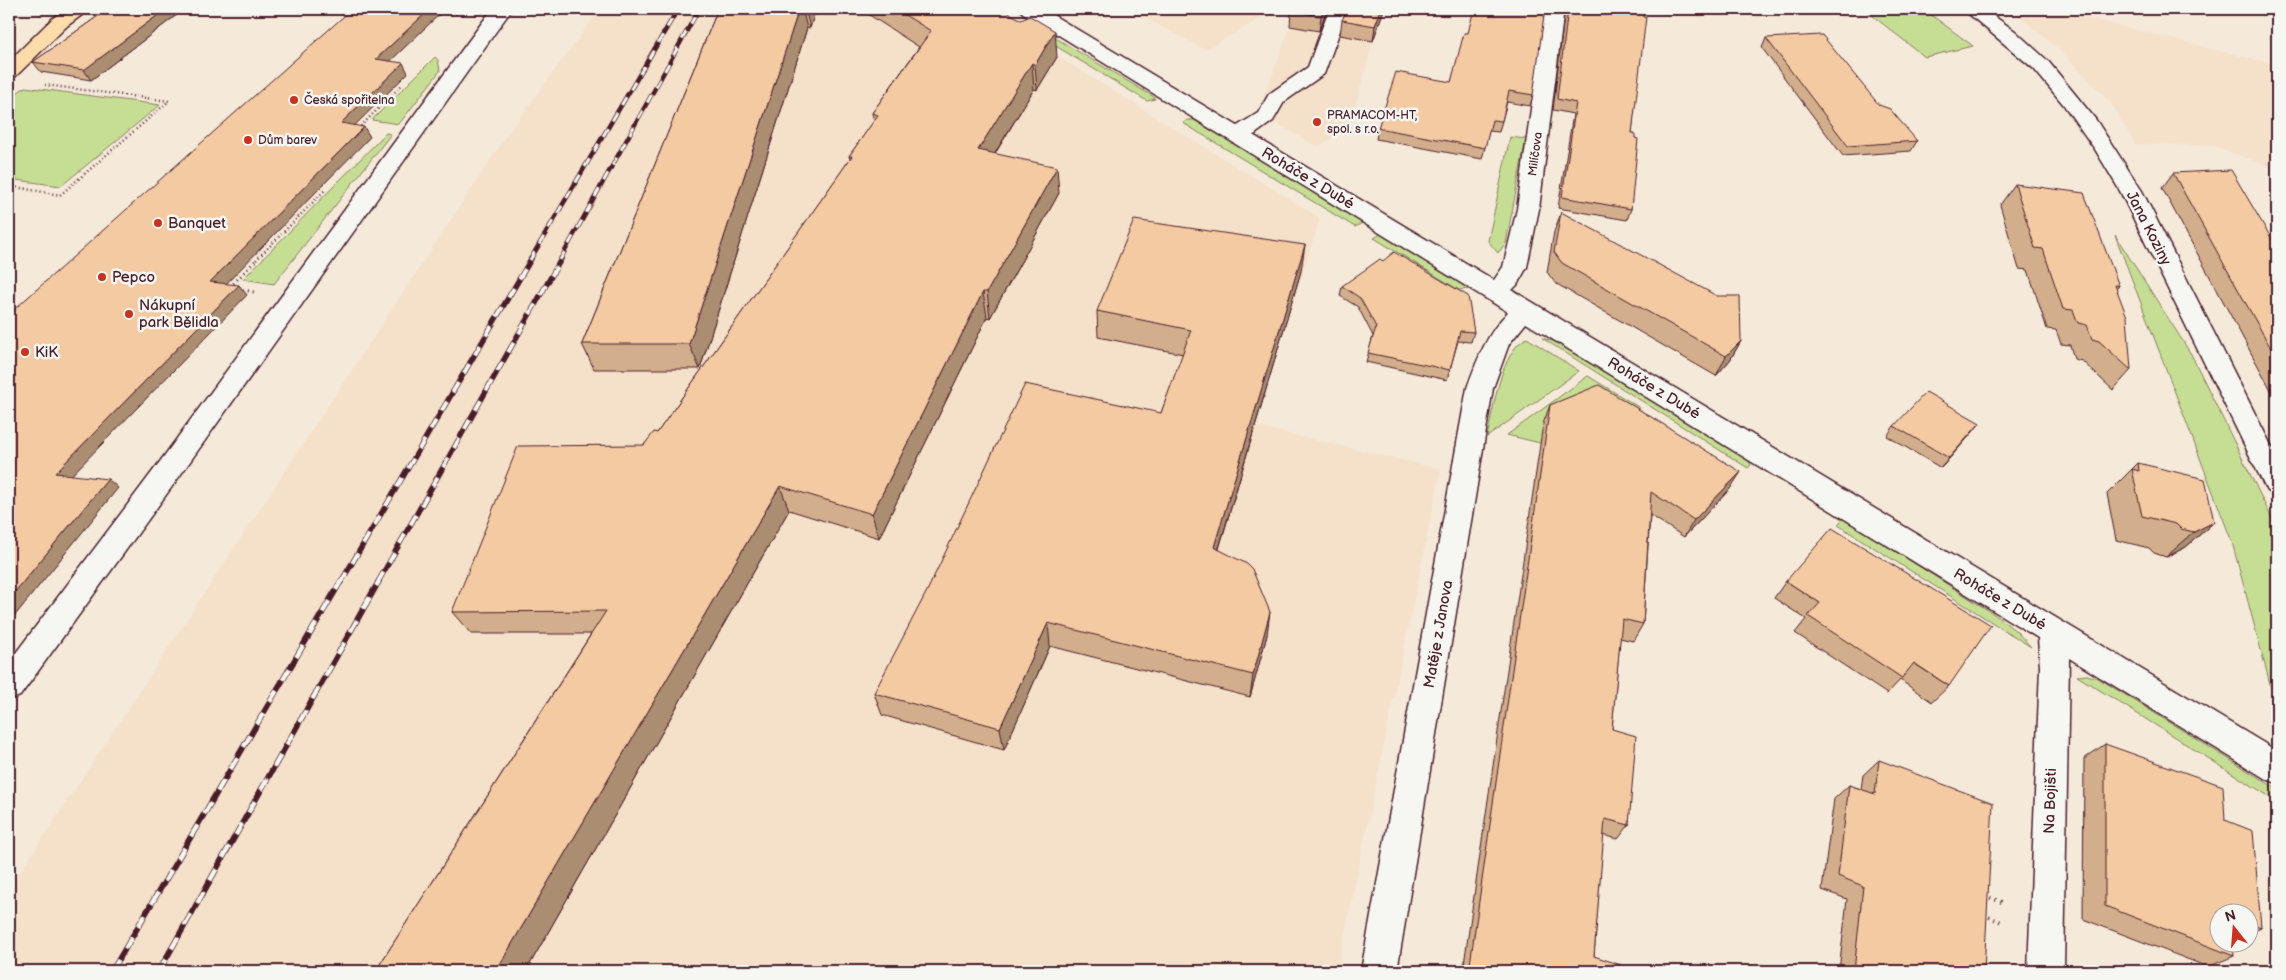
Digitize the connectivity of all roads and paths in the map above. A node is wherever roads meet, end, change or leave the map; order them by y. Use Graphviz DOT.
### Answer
graph roads {
  1 [pos="80,9"];
  2 [pos="502,9"];
  3 [pos="1030,9"];
  4 [pos="1338,9"];
  5 [pos="1555,9"];
  6 [pos="1972,9"];
  7 [pos="435,12"];
  8 [pos="462,15"];
  9 [pos="60,22"];
  10 [pos="9,50"];
  11 [pos="9,72"];
  12 [pos="404,83"];
  13 [pos="44,84"];
  14 [pos="365,131"];
  15 [pos="1239,135"];
  16 [pos="332,182"];
  17 [pos="9,186"];
  18 [pos="1496,292"];
  19 [pos="257,293"];
  20 [pos="1526,310"];
  21 [pos="2277,483"];
  22 [pos="2052,631"];
  23 [pos="9,686"];
  24 [pos="2277,768"];
  25 [pos="1978,894"];
  26 [pos="2006,904"];
  27 [pos="1976,912"];
  28 [pos="2008,924"];
  29 [pos="1379,971"];
  30 [pos="2046,971"];
  1 -- 9 [label="main road"];
  2 -- 23 [label="street"];
  3 -- 15 [label="street, Roháče z Dubé"];
  4 -- 15 [label="street"];
  5 -- 18 [label="street, Milíčova"];
  6 -- 21 [label="street, Jana Koziny"];
  7 -- 8 [label="path"];
  9 -- 10 [label="main road"];
  9 -- 11 [label="main road"];
  12 -- 14 [label="path"];
  13 -- 17 [label="path"];
  15 -- 18 [label="street, Roháče z Dubé"];
  16 -- 19 [label="path"];
  18 -- 20 [label="street, Roháče z Dubé"];
  20 -- 22 [label="street, Roháče z Dubé"];
  20 -- 29 [label="street, Matěje z Janova"];
  22 -- 24 [label="street, Roháče z Dubé"];
  22 -- 30 [label="street, Na Bojišti"];
  25 -- 26 [label="path"];
  27 -- 28 [label="path"];
}
